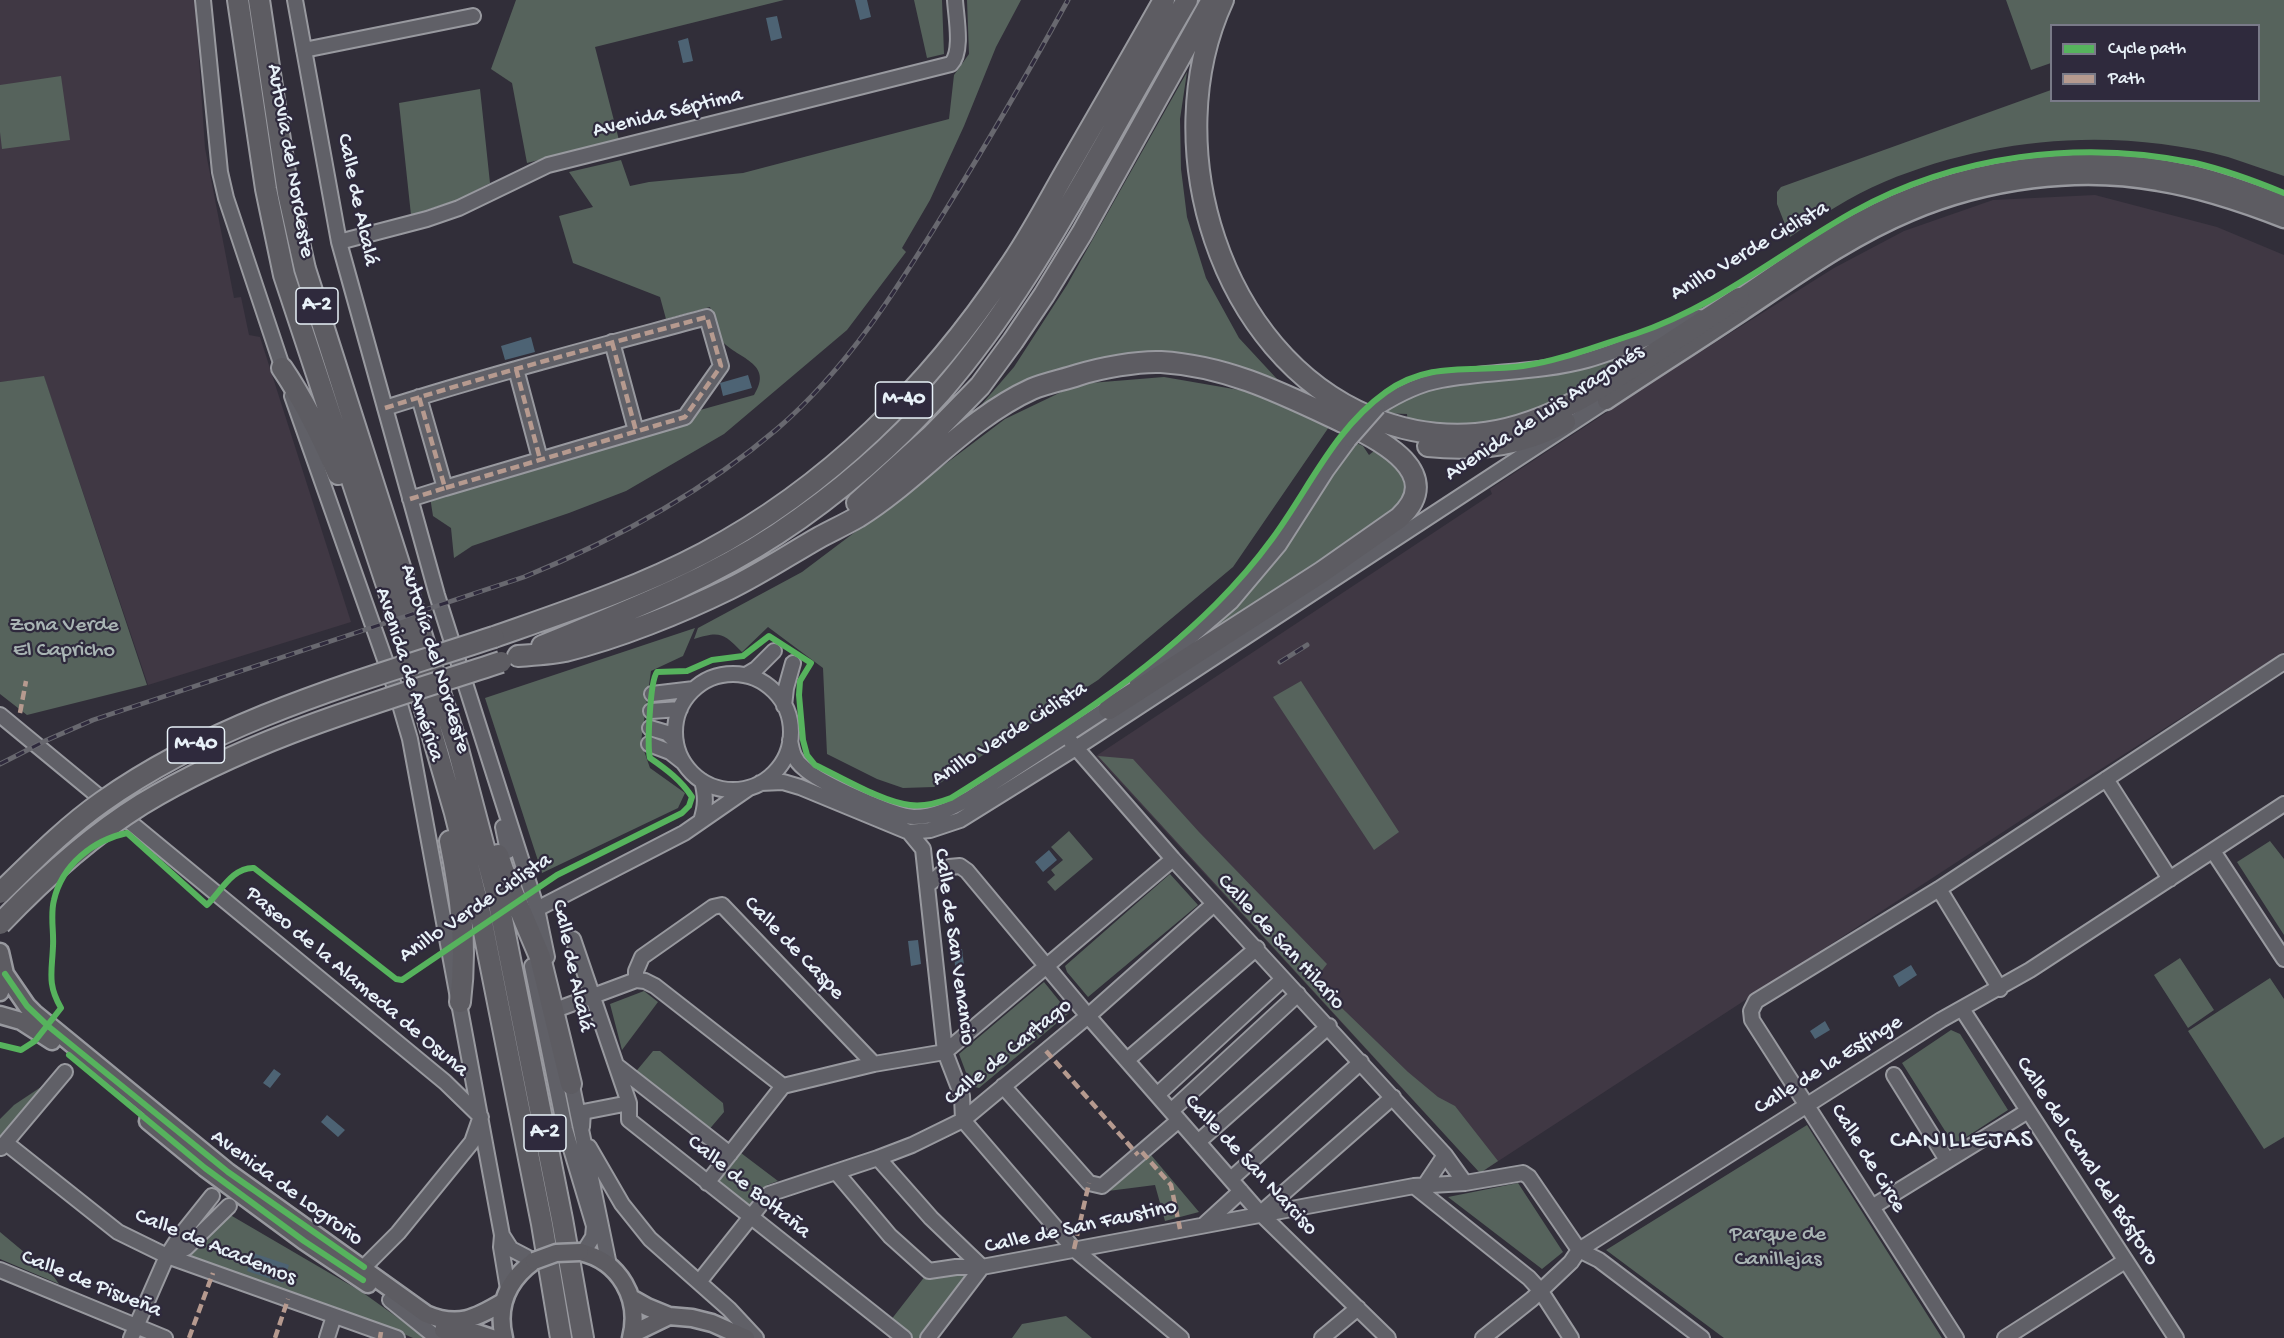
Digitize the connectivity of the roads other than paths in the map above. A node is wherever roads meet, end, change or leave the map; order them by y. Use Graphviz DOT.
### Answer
graph roads {
  1 [pos="202,0"];
  2 [pos="238,0"];
  3 [pos="259,0"];
  4 [pos="295,0"];
  5 [pos="955,0"];
  6 [pos="1164,0"];
  7 [pos="1187,0"];
  8 [pos="1212,0"];
  9 [pos="1223,0"];
  10 [pos="473,16"];
  11 [pos="304,50"];
  12 [pos="2284,204"];
  13 [pos="2284,219"];
  14 [pos="339,242"];
  15 [pos="1739,298"];
  16 [pos="612,342"];
  17 [pos="282,368"];
  18 [pos="516,369"];
  19 [pos="419,397"];
  20 [pos="1606,401"];
  21 [pos="385,408"];
  22 [pos="636,431"];
  23 [pos="1372,436"];
  24 [pos="540,459"];
  25 [pos="444,488"];
  26 [pos="410,499"];
  27 [pos="367,526"];
  28 [pos="820,537"];
  29 [pos="774,651"];
  30 [pos="509,659"];
  31 [pos="2284,662"];
  32 [pos="793,663"];
  33 [pos="746,675"];
  34 [pos="694,689"];
  35 [pos="652,694"];
  36 [pos="471,703"];
  37 [pos="784,706"];
  38 [pos="680,709"];
  39 [pos="1109,709"];
  40 [pos="651,711"];
  41 [pos="0,715"];
  42 [pos="650,728"];
  43 [pos="790,740"];
  44 [pos="1069,741"];
  45 [pos="676,742"];
  46 [pos="649,744"];
  47 [pos="458,749"];
  48 [pos="685,764"];
  49 [pos="2106,778"];
  50 [pos="702,781"];
  51 [pos="756,784"];
  52 [pos="172,787"];
  53 [pos="2284,804"];
  54 [pos="454,813"];
  55 [pos="701,821"];
  56 [pos="909,832"];
  57 [pos="508,851"];
  58 [pos="2213,851"];
  59 [pos="1173,859"];
  60 [pos="2170,879"];
  61 [pos="928,885"];
  62 [pos="1939,889"];
  63 [pos="0,893"];
  64 [pos="1214,904"];
  65 [pos="537,909"];
  66 [pos="0,924"];
  67 [pos="0,939"];
  68 [pos="573,939"];
  69 [pos="1257,948"];
  70 [pos="0,952"];
  71 [pos="2284,959"];
  72 [pos="532,966"];
  73 [pos="1048,967"];
  74 [pos="5,974"];
  75 [pos="1283,979"];
  76 [pos="636,980"];
  77 [pos="2000,989"];
  78 [pos="0,992"];
  79 [pos="1299,994"];
  80 [pos="593,997"];
  81 [pos="460,1002"];
  82 [pos="558,1009"];
  83 [pos="1962,1009"];
  84 [pos="0,1015"];
  85 [pos="1088,1016"];
  86 [pos="1329,1026"];
  87 [pos="945,1052"];
  88 [pos="1126,1060"];
  89 [pos="1361,1062"];
  90 [pos="874,1064"];
  91 [pos="616,1065"];
  92 [pos="65,1072"];
  93 [pos="1894,1075"];
  94 [pos="571,1084"];
  95 [pos="783,1086"];
  96 [pos="1003,1086"];
  97 [pos="1157,1095"];
  98 [pos="1393,1097"];
  99 [pos="629,1103"];
  100 [pos="1807,1104"];
  101 [pos="2028,1111"];
  102 [pos="1175,1116"];
  103 [pos="481,1117"];
  104 [pos="963,1120"];
  105 [pos="583,1133"];
  106 [pos="1198,1142"];
  107 [pos="3,1146"];
  108 [pos="730,1154"];
  109 [pos="1445,1155"];
  110 [pos="878,1158"];
  111 [pos="1947,1160"];
  112 [pos="836,1172"];
  113 [pos="1230,1179"];
  114 [pos="707,1183"];
  115 [pos="1465,1183"];
  116 [pos="1419,1186"];
  117 [pos="1241,1191"];
  118 [pos="212,1196"];
  119 [pos="229,1206"];
  120 [pos="1872,1207"];
  121 [pos="1260,1214"];
  122 [pos="750,1217"];
  123 [pos="1205,1224"];
  124 [pos="502,1235"];
  125 [pos="1074,1249"];
  126 [pos="1579,1251"];
  127 [pos="582,1252"];
  128 [pos="167,1256"];
  129 [pos="534,1261"];
  130 [pos="2125,1261"];
  131 [pos="609,1265"];
  132 [pos="982,1267"];
  133 [pos="0,1270"];
  134 [pos="363,1274"];
  135 [pos="699,1282"];
  136 [pos="1540,1290"];
  137 [pos="505,1295"];
  138 [pos="631,1298"];
  139 [pos="390,1300"];
  140 [pos="1358,1308"];
  141 [pos="334,1316"];
  142 [pos="669,1316"];
  143 [pos="133,1333"];
  144 [pos="632,1336"];
  145 [pos="1691,1336"];
  146 [pos="165,1338"];
  147 [pos="327,1338"];
  148 [pos="397,1338"];
  149 [pos="437,1338"];
  150 [pos="492,1338"];
  151 [pos="504,1338"];
  152 [pos="561,1338"];
  153 [pos="583,1338"];
  154 [pos="746,1338"];
  155 [pos="756,1338"];
  156 [pos="904,1338"];
  157 [pos="928,1338"];
  158 [pos="1181,1338"];
  159 [pos="1322,1338"];
  160 [pos="1388,1338"];
  161 [pos="1483,1338"];
  162 [pos="1571,1338"];
  163 [pos="1956,1338"];
  164 [pos="2006,1338"];
  165 [pos="2176,1338"];
  1 -- 17 [label="street, Avenida de América"];
  2 -- 27 [label="highway, Autovía del Nordeste / A-2"];
  3 -- 47 [label="highway, Autovía del Nordeste / A-2"];
  4 -- 11 [label="street, Calle de Alcalá"];
  5 -- 14 [label="street, Avenida Séptima"];
  6 -- 63 [label="highway, M-40, bridge"];
  7 -- 30 [label="highway, M-40"];
  8 -- 28 [label="highway"];
  9 -- 15 [label="highway"];
  10 -- 11 [label="street"];
  11 -- 14 [label="street, Calle de Alcalá"];
  12 -- 15 [label="main road"];
  13 -- 20 [label="main road, Avenida de Luis Aragonés"];
  14 -- 21 [label="street, Calle de Alcalá"];
  15 -- 39 [label="street, Avenida de Luis Aragonés, bridge"];
  16 -- 18 [label="street"];
  16 -- 22 [label="street"];
  16 -- 22 [label="street"];
  17 -- 27 [label="highway"];
  17 -- 81 [label="street, Avenida de América"];
  18 -- 19 [label="street"];
  18 -- 24 [label="street"];
  19 -- 21 [label="street"];
  19 -- 25 [label="street"];
  20 -- 23 [label="highway"];
  20 -- 44 [label="street, Avenida de Luis Aragonés"];
  21 -- 26 [label="street, Calle de Alcalá"];
  22 -- 24 [label="street"];
  23 -- 28 [label="highway"];
  23 -- 39 [label="highway"];
  24 -- 25 [label="street"];
  25 -- 26 [label="street"];
  26 -- 36 [label="street, Calle de Alcalá"];
  27 -- 54 [label="highway, Autovía del Nordeste / A-2"];
  28 -- 30 [label="highway"];
  29 -- 33 [label="street"];
  30 -- 52 [label="highway, M-40, bridge"];
  31 -- 49 [label="street"];
  32 -- 37 [label="street"];
  33 -- 34 [label="street"];
  33 -- 37 [label="street"];
  34 -- 35 [label="street"];
  34 -- 38 [label="street"];
  36 -- 57 [label="street, Calle de Alcalá"];
  36 -- 65 [label="street, Calle de Alcalá"];
  37 -- 43 [label="street"];
  38 -- 40 [label="street"];
  38 -- 45 [label="street"];
  39 -- 44 [label="street, Avenida de Luis Aragonés"];
  41 -- 103 [label="street, Paseo de la Alameda de Osuna"];
  42 -- 45 [label="street"];
  43 -- 44 [label="street, Avenida de Luis Aragonés"];
  43 -- 51 [label="street"];
  44 -- 56 [label="street, Avenida de Luis Aragonés"];
  44 -- 59 [label="street, Calle de San Hilario"];
  45 -- 48 [label="street"];
  46 -- 48 [label="street"];
  47 -- 94 [label="highway"];
  47 -- 153 [label="highway, Autovía del Nordeste / A-2"];
  48 -- 50 [label="street"];
  49 -- 60 [label="street"];
  49 -- 62 [label="street"];
  50 -- 51 [label="street"];
  50 -- 55 [label="street"];
  51 -- 55 [label="street"];
  51 -- 56 [label="street"];
  52 -- 66 [label="highway, M-40, bridge"];
  52 -- 67 [label="highway, bridge"];
  53 -- 58 [label="street, Calle de la Esfinge"];
  54 -- 81 [label="highway"];
  54 -- 152 [label="highway, Autovía del Nordeste / A-2"];
  55 -- 65 [label="street"];
  56 -- 61 [label="street, Calle de San Venancio"];
  58 -- 60 [label="street, Calle de la Esfinge"];
  58 -- 71 [label="street"];
  59 -- 64 [label="street, Calle de San Hilario"];
  59 -- 73 [label="street"];
  60 -- 77 [label="street, Calle de la Esfinge"];
  61 -- 73 [label="street, Calle de San Narciso"];
  61 -- 87 [label="street, Calle de San Venancio"];
  62 -- 77 [label="street"];
  62 -- 100 [label="street, Calle de Circe"];
  64 -- 69 [label="street, Calle de San Hilario"];
  64 -- 85 [label="street, Calle de Cartago"];
  65 -- 82 [label="street, Calle de Alcalá"];
  68 -- 80 [label="street"];
  69 -- 75 [label="street, Calle de San Hilario"];
  69 -- 88 [label="street"];
  70 -- 74 [label="main road"];
  72 -- 127 [label="street, Calle de Alcalá"];
  73 -- 85 [label="street, Calle de San Narciso"];
  73 -- 87 [label="street"];
  74 -- 78 [label="main road"];
  74 -- 134 [label="main road, Avenida de Logroño"];
  75 -- 79 [label="street, Calle de San Hilario"];
  75 -- 97 [label="street"];
  76 -- 80 [label="street"];
  76 -- 90 [label="street, Calle de Caspe"];
  76 -- 95 [label="street"];
  77 -- 83 [label="street, Calle de la Esfinge"];
  79 -- 86 [label="street, Calle de San Hilario"];
  79 -- 102 [label="street"];
  80 -- 82 [label="street"];
  80 -- 91 [label="street"];
  81 -- 103 [label="street, Avenida de América"];
  82 -- 94 [label="street, Calle de Alcalá"];
  83 -- 100 [label="street, Calle de la Esfinge"];
  83 -- 101 [label="street, Calle del Canal del Bósforo"];
  84 -- 134 [label="main road, Avenida de Logroño"];
  85 -- 88 [label="street, Calle de San Narciso"];
  85 -- 96 [label="street, Calle de Cartago"];
  86 -- 89 [label="street, Calle de San Hilario"];
  86 -- 106 [label="street"];
  87 -- 90 [label="street"];
  87 -- 104 [label="street, Calle de San Venancio"];
  88 -- 97 [label="street, Calle de San Narciso"];
  89 -- 98 [label="street, Calle de San Hilario"];
  89 -- 113 [label="street"];
  90 -- 95 [label="street"];
  91 -- 99 [label="street"];
  91 -- 108 [label="street"];
  92 -- 107 [label="street"];
  93 -- 111 [label="street, Calle de la Esfinge"];
  94 -- 105 [label="street, Calle de Alcalá"];
  95 -- 108 [label="street"];
  96 -- 102 [label="street"];
  96 -- 104 [label="street, Calle de Cartago"];
  97 -- 102 [label="street, Calle de San Narciso"];
  98 -- 109 [label="street, Calle de San Hilario"];
  98 -- 121 [label="street"];
  99 -- 105 [label="street"];
  99 -- 114 [label="street, Calle de Boltaña"];
  100 -- 120 [label="street, Calle de Circe"];
  100 -- 126 [label="street, Calle de la Esfinge"];
  101 -- 111 [label="street"];
  101 -- 130 [label="street, Calle del Canal del Bósforo"];
  102 -- 106 [label="street, Calle de San Narciso"];
  103 -- 124 [label="street, Avenida de América"];
  103 -- 134 [label="street"];
  104 -- 110 [label="street, Calle de Cartago"];
  104 -- 125 [label="street"];
  105 -- 131 [label="street, Calle de Alcalá"];
  105 -- 135 [label="street, Calle de Alcalá"];
  106 -- 113 [label="street, Calle de San Narciso"];
  107 -- 128 [label="street, Calle de Academos"];
  108 -- 114 [label="street"];
  109 -- 115 [label="street, Calle de San Hilario"];
  109 -- 116 [label="street"];
  110 -- 112 [label="street, Calle de Cartago"];
  110 -- 132 [label="street"];
  111 -- 120 [label="street"];
  112 -- 122 [label="street, Calle de Cartago"];
  112 -- 132 [label="street"];
  113 -- 117 [label="street, Calle de San Narciso"];
  114 -- 122 [label="street, Calle de Boltaña"];
  115 -- 116 [label="street, Calle de San Faustino"];
  115 -- 126 [label="street, Calle de San Faustino"];
  116 -- 121 [label="street, Calle de San Faustino"];
  116 -- 136 [label="street"];
  117 -- 121 [label="street, Calle de San Narciso"];
  117 -- 123 [label="street, Calle de San Faustino"];
  118 -- 128 [label="street"];
  119 -- 128 [label="street"];
  120 -- 163 [label="street, Calle de Circe"];
  121 -- 123 [label="street, Calle de San Faustino"];
  121 -- 140 [label="street, Calle de San Narciso"];
  122 -- 135 [label="street, Calle de Cartago"];
  122 -- 156 [label="street, Calle de Boltaña"];
  123 -- 125 [label="street, Calle de San Faustino"];
  124 -- 129 [label="street"];
  124 -- 137 [label="street, Avenida de América"];
  125 -- 132 [label="street, Calle de San Faustino"];
  125 -- 158 [label="street"];
  126 -- 136 [label="street, Calle de la Esfinge"];
  126 -- 145 [label="street"];
  127 -- 129 [label="main road, bridge"];
  127 -- 131 [label="main road"];
  128 -- 141 [label="street, Calle de Academos"];
  128 -- 143 [label="street"];
  129 -- 137 [label="main road"];
  130 -- 164 [label="street"];
  130 -- 165 [label="street, Calle del Canal del Bósforo"];
  131 -- 138 [label="main road"];
  132 -- 157 [label="street, Calle de San Faustino"];
  133 -- 143 [label="street, Calle de Pisueña"];
  134 -- 137 [label="main road, Avenida de Logroño"];
  134 -- 139 [label="main road, Avenida de Logroño"];
  135 -- 155 [label="street, Calle de Alcalá"];
  136 -- 161 [label="street, Calle de la Esfinge"];
  136 -- 162 [label="street"];
  137 -- 151 [label="main road"];
  138 -- 142 [label="main road"];
  138 -- 144 [label="main road"];
  139 -- 149 [label="street, Avenida de Logroño"];
  139 -- 150 [label="main road, Avenida de Logroño"];
  140 -- 159 [label="street"];
  140 -- 160 [label="street, Calle de San Narciso"];
  141 -- 147 [label="street"];
  141 -- 148 [label="street, Calle de Academos"];
  142 -- 144 [label="main road"];
  142 -- 154 [label="main road"];
  143 -- 146 [label="street, Calle de Pisueña"];
}
